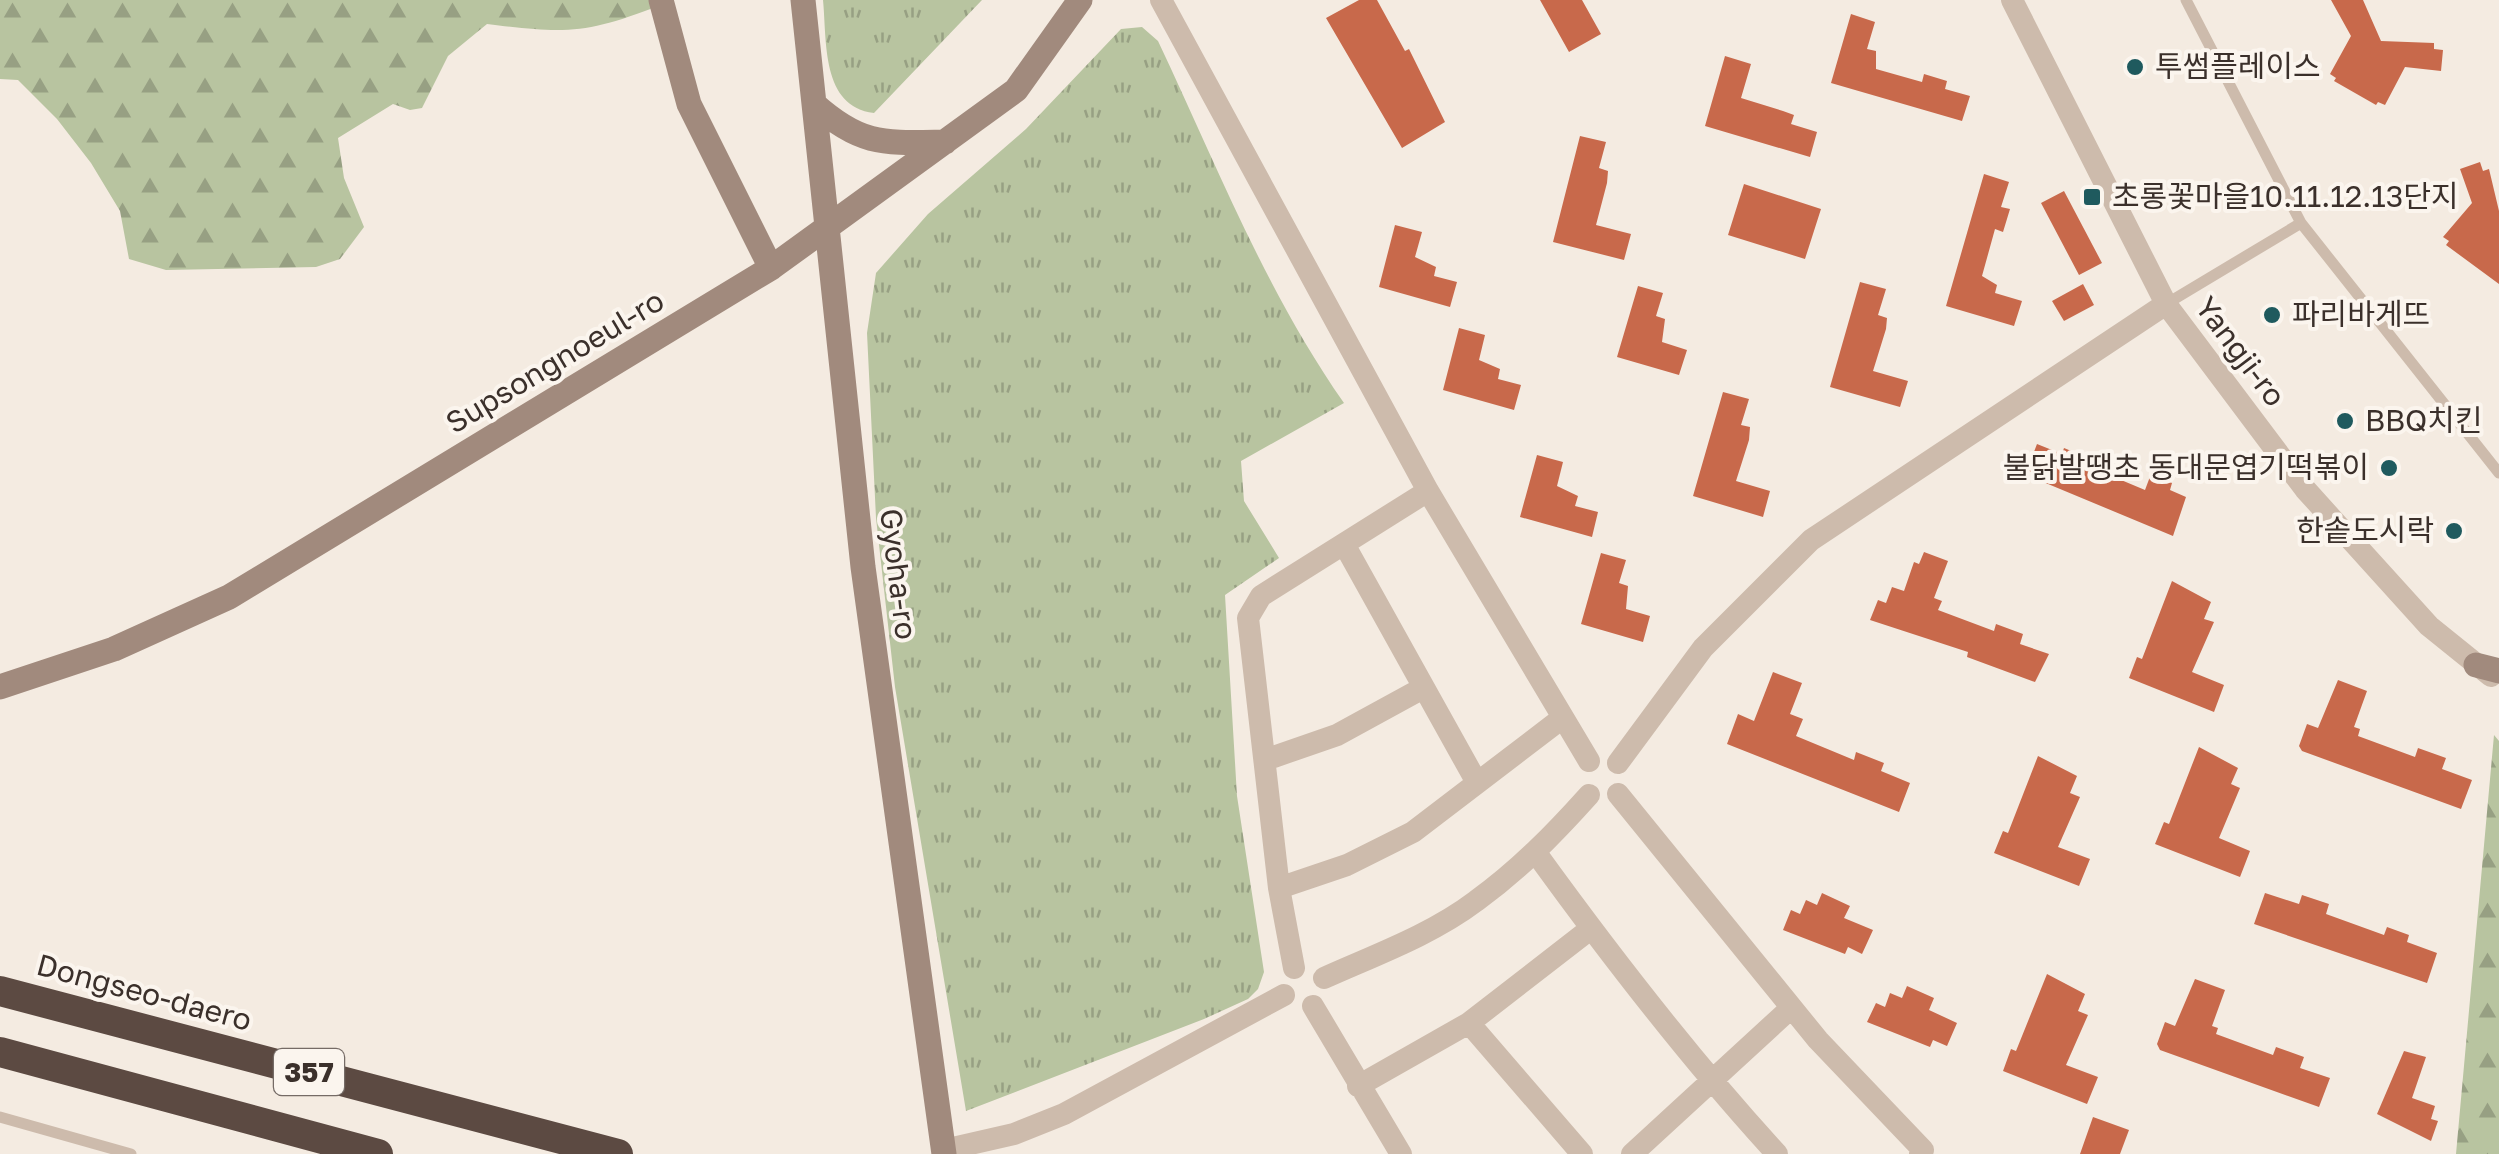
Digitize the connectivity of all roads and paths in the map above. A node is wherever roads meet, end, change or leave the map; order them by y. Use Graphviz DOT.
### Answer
graph roads {
  1 [pos="661,0"];
  2 [pos="803,0"];
  3 [pos="1080,0"];
  4 [pos="1161,0"];
  5 [pos="2012,0"];
  6 [pos="2186,0"];
  7 [pos="814,104"];
  8 [pos="945,142"];
  9 [pos="2301,223"];
  10 [pos="826,226"];
  11 [pos="770,268"];
  12 [pos="2166,304"];
  13 [pos="2499,473"];
  14 [pos="1428,491"];
  15 [pos="1344,544"];
  16 [pos="2488,668"];
  17 [pos="2499,683"];
  18 [pos="0,686"];
  19 [pos="1424,688"];
  20 [pos="1561,719"];
  21 [pos="1265,760"];
  22 [pos="1589,761"];
  23 [pos="1618,764"];
  24 [pos="1476,781"];
  25 [pos="1618,794"];
  26 [pos="1589,795"];
  27 [pos="1536,853"];
  28 [pos="1279,888"];
  29 [pos="1588,930"];
  30 [pos="1294,968"];
  31 [pos="1324,978"];
  32 [pos="0,991"];
  33 [pos="1284,995"];
  34 [pos="1313,1006"];
  35 [pos="1791,1008"];
  36 [pos="1469,1023"];
  37 [pos="0,1052"];
  38 [pos="1711,1081"];
  39 [pos="1358,1086"];
  40 [pos="0,1117"];
  41 [pos="944,1152"];
  42 [pos="131,1154"];
  43 [pos="378,1154"];
  44 [pos="618,1154"];
  45 [pos="1401,1154"];
  46 [pos="1582,1154"];
  47 [pos="1632,1154"];
  48 [pos="1776,1154"];
  49 [pos="1920,1154"];
  1 -- 11 [label="street"];
  2 -- 7 [label="street, Gyoha-ro"];
  3 -- 8 [label="street, Supsongnoeul-ro"];
  4 -- 14 [label="street"];
  5 -- 12 [label="street, Yangji-ro"];
  6 -- 9 [label="lane"];
  7 -- 8 [label="street"];
  7 -- 10 [label="street, Gyoha-ro"];
  8 -- 10 [label="street, Supsongnoeul-ro"];
  9 -- 12 [label="lane"];
  9 -- 13 [label="lane"];
  10 -- 11 [label="street, Supsongnoeul-ro"];
  10 -- 41 [label="street, Gyoha-ro"];
  11 -- 18 [label="street, Supsongnoeul-ro"];
  12 -- 16 [label="street, Yangji-ro"];
  12 -- 23 [label="street"];
  14 -- 15 [label="street"];
  14 -- 20 [label="street"];
  15 -- 19 [label="street"];
  15 -- 21 [label="street"];
  16 -- 17 [label="street, Yangji-ro"];
  19 -- 21 [label="street"];
  19 -- 24 [label="street"];
  20 -- 22 [label="street"];
  20 -- 24 [label="street"];
  21 -- 28 [label="street"];
  22 -- 23 [label="street"];
  22 -- 26 [label="street"];
  23 -- 25 [label="street"];
  24 -- 28 [label="street"];
  25 -- 26 [label="street"];
  25 -- 35 [label="street"];
  26 -- 27 [label="street"];
  27 -- 29 [label="street"];
  27 -- 31 [label="street"];
  28 -- 30 [label="street"];
  29 -- 36 [label="street"];
  29 -- 38 [label="street"];
  30 -- 31 [label="street"];
  30 -- 33 [label="street"];
  31 -- 34 [label="street"];
  32 -- 44 [label="highway, Dongseo-daero / 357"];
  33 -- 34 [label="street"];
  33 -- 41 [label="street"];
  34 -- 39 [label="street"];
  35 -- 38 [label="street"];
  35 -- 49 [label="street"];
  36 -- 39 [label="street"];
  36 -- 46 [label="street"];
  37 -- 43 [label="highway, 357"];
  38 -- 47 [label="street"];
  38 -- 48 [label="street"];
  39 -- 45 [label="street"];
  40 -- 42 [label="lane"];
}
